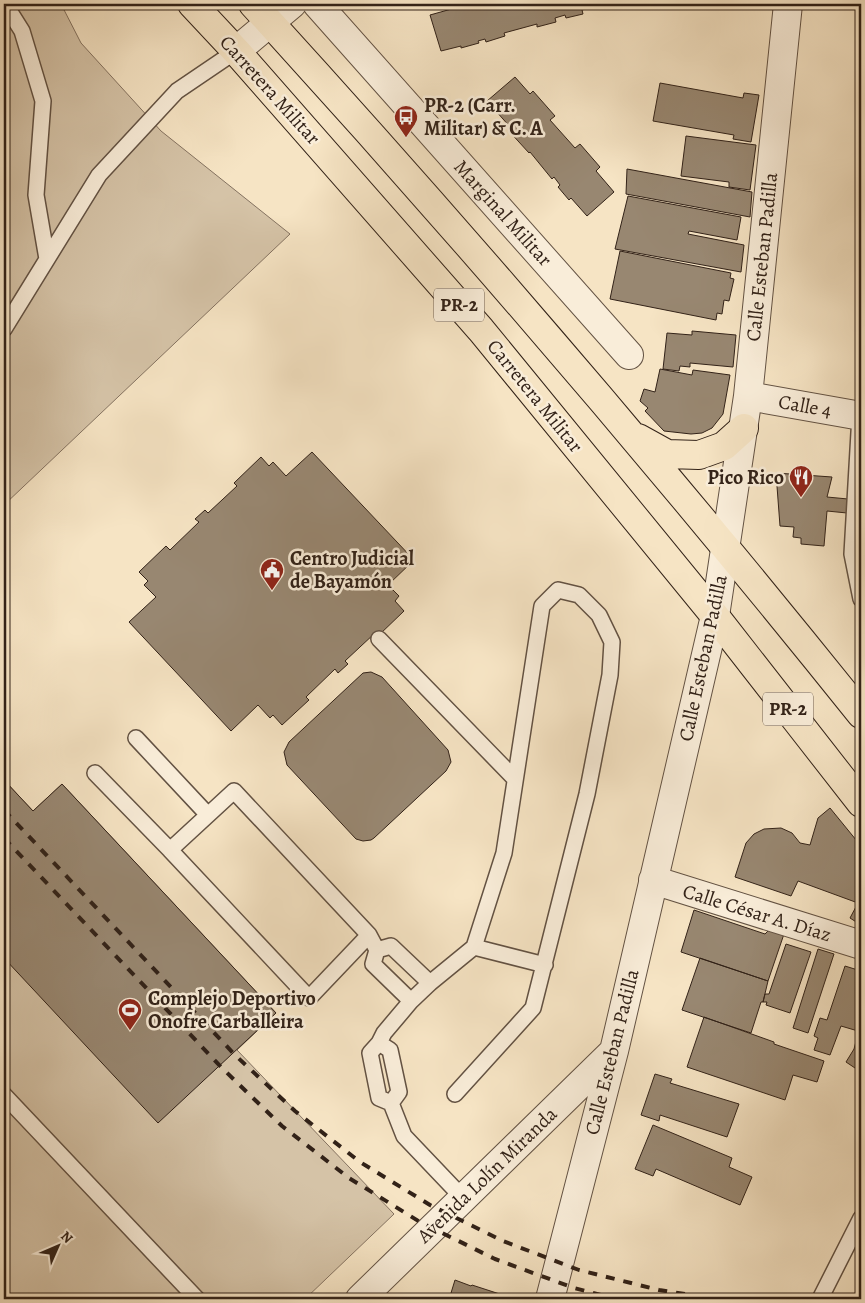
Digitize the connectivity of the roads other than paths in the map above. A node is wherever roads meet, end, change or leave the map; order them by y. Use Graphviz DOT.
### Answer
graph roads {
  1 [pos="5,4"];
  2 [pos="192,4"];
  3 [pos="292,4"];
  4 [pos="317,4"];
  5 [pos="788,4"];
  6 [pos="261,13"];
  7 [pos="236,51"];
  8 [pos="46,259"];
  9 [pos="4,329"];
  10 [pos="628,355"];
  11 [pos="748,396"];
  12 [pos="861,415"];
  13 [pos="744,428"];
  14 [pos="629,433"];
  15 [pos="725,547"];
  16 [pos="861,599"];
  17 [pos="715,616"];
  18 [pos="379,639"];
  19 [pos="857,700"];
  20 [pos="136,738"];
  21 [pos="95,772"];
  22 [pos="515,779"];
  23 [pos="861,803"];
  24 [pos="208,815"];
  25 [pos="170,850"];
  26 [pos="653,880"];
  27 [pos="368,935"];
  28 [pos="861,945"];
  29 [pos="474,946"];
  30 [pos="377,950"];
  31 [pos="545,964"];
  32 [pos="430,983"];
  33 [pos="411,1001"];
  34 [pos="379,1043"];
  35 [pos="614,1051"];
  36 [pos="454,1094"];
  37 [pos="4,1095"];
  38 [pos="391,1103"];
  39 [pos="463,1198"];
  40 [pos="861,1218"];
  41 [pos="197,1299"];
  42 [pos="360,1299"];
  43 [pos="550,1299"];
  44 [pos="820,1299"];
  1 -- 8 [label="lane"];
  2 -- 7 [label="main road, Carretera Militar / PR-2"];
  3 -- 6 [label="street"];
  4 -- 10 [label="street, Marginal Militar"];
  5 -- 11 [label="street, Calle Esteban Padilla"];
  6 -- 7 [label="street"];
  6 -- 14 [label="main road, PR-2"];
  7 -- 8 [label="lane"];
  7 -- 17 [label="main road, Carretera Militar / PR-2"];
  8 -- 9 [label="lane"];
  11 -- 12 [label="street, Calle 4"];
  11 -- 13 [label="street, Calle Esteban Padilla"];
  12 -- 16 [label="lane"];
  13 -- 14 [label="main road"];
  13 -- 15 [label="street, Calle Esteban Padilla"];
  14 -- 15 [label="main road, PR-2"];
  15 -- 17 [label="street, Calle Esteban Padilla"];
  15 -- 19 [label="main road, PR-2"];
  17 -- 23 [label="main road, Carretera Militar / PR-2"];
  17 -- 26 [label="street, Calle Esteban Padilla"];
  18 -- 22 [label="lane"];
  20 -- 24 [label="lane"];
  21 -- 25 [label="lane"];
  22 -- 29 [label="lane"];
  22 -- 31 [label="lane"];
  24 -- 25 [label="lane"];
  24 -- 27 [label="lane"];
  25 -- 27 [label="lane"];
  26 -- 28 [label="street, Calle César A. Díaz"];
  26 -- 35 [label="street, Calle Esteban Padilla"];
  27 -- 30 [label="lane"];
  29 -- 31 [label="lane"];
  29 -- 32 [label="lane"];
  30 -- 32 [label="lane"];
  30 -- 33 [label="lane"];
  31 -- 36 [label="lane"];
  32 -- 33 [label="lane"];
  33 -- 34 [label="lane"];
  34 -- 38 [label="lane"];
  34 -- 38 [label="lane"];
  35 -- 39 [label="street, Avenida Lolín Miranda"];
  35 -- 43 [label="street, Calle Esteban Padilla"];
  37 -- 41 [label="lane"];
  38 -- 39 [label="lane"];
  39 -- 42 [label="street, Avenida Lolín Miranda"];
  40 -- 44 [label="lane"];
}
